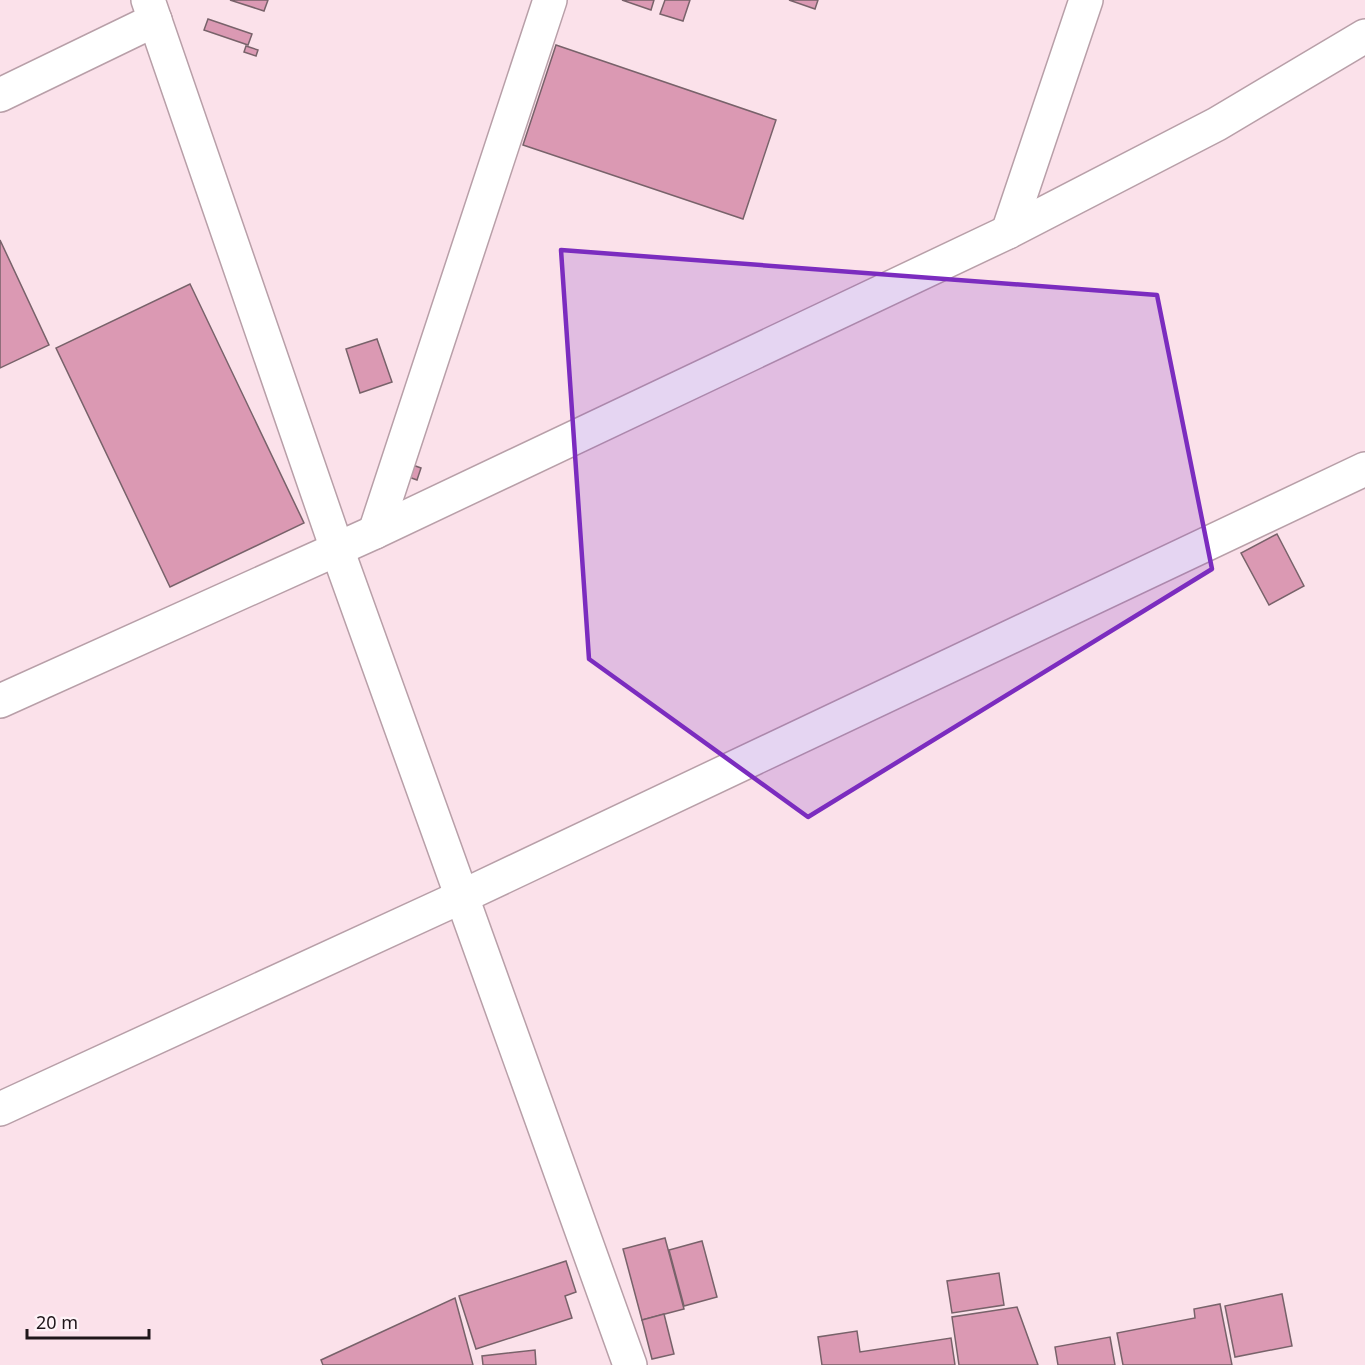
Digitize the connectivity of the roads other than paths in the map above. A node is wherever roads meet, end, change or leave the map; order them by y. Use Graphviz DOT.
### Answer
graph roads {
  1 [pos="550,0"];
  2 [pos="1086,0"];
  3 [pos="151,10"];
  4 [pos="1365,36"];
  5 [pos="0,95"];
  6 [pos="1008,232"];
  7 [pos="1365,469"];
  8 [pos="375,532"];
  9 [pos="337,549"];
  10 [pos="0,701"];
  11 [pos="462,896"];
  12 [pos="0,1109"];
  13 [pos="630,1365"];
  1 -- 8 [label="street"];
  2 -- 6 [label="street"];
  3 -- 5 [label="street"];
  3 -- 9 [label="street"];
  4 -- 6 [label="street"];
  6 -- 8 [label="street"];
  7 -- 11 [label="street"];
  8 -- 9 [label="street"];
  9 -- 10 [label="street"];
  9 -- 11 [label="street"];
  11 -- 12 [label="street"];
  11 -- 13 [label="street"];
}
